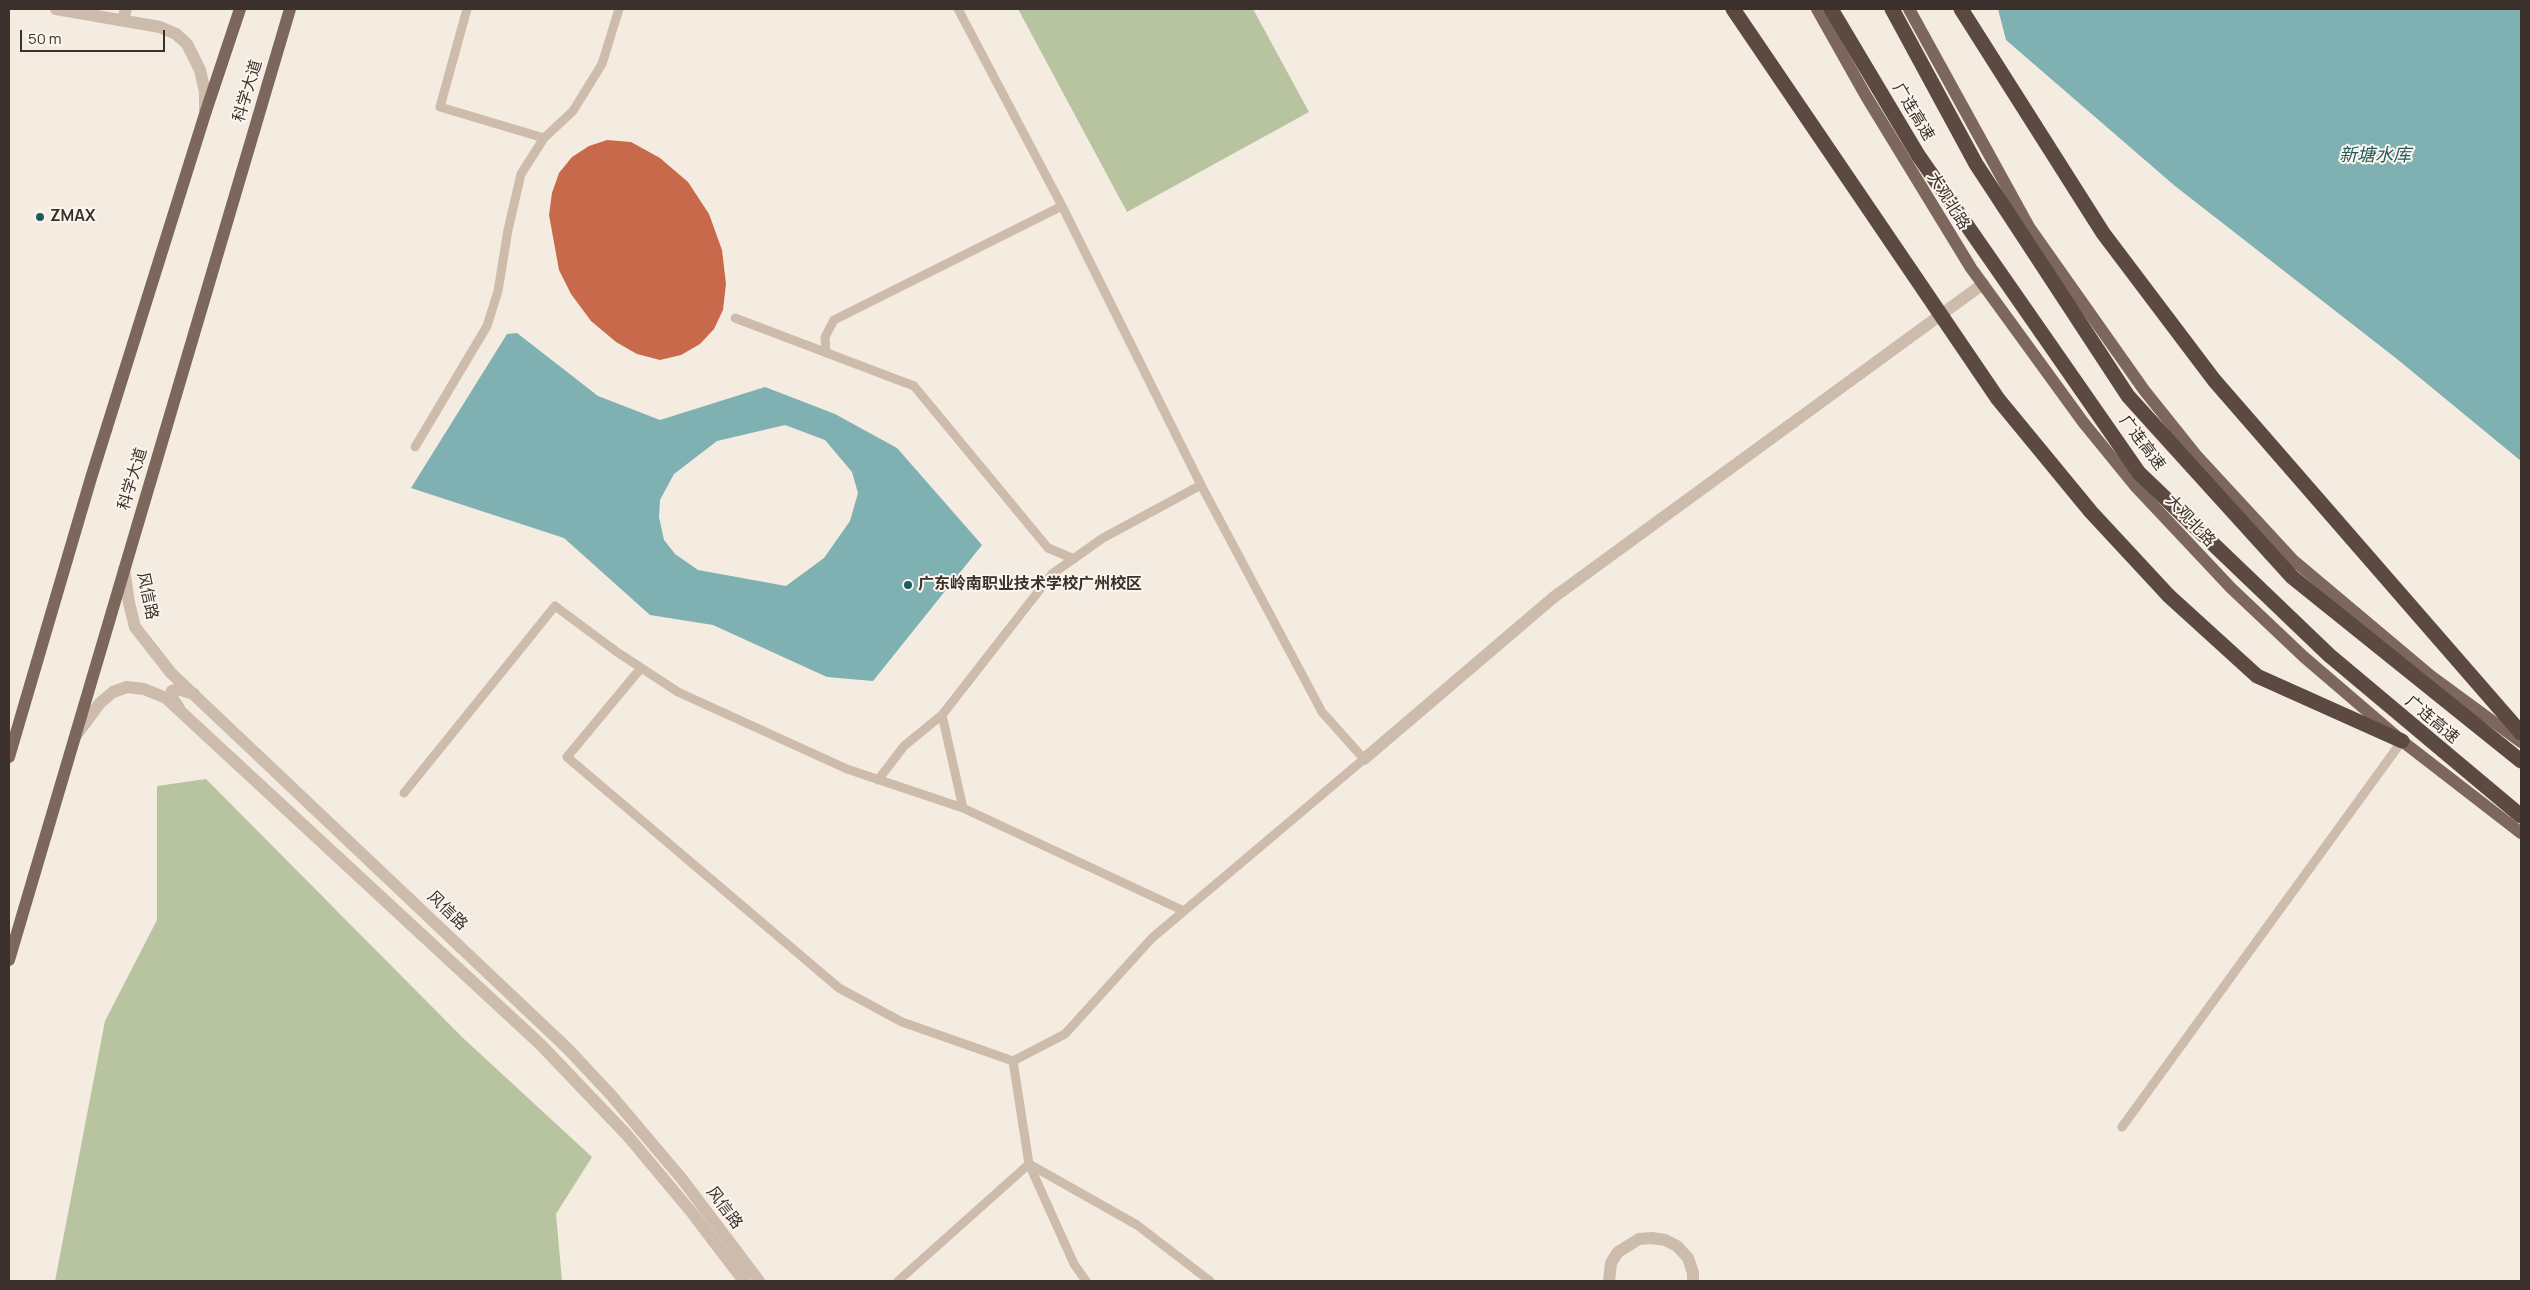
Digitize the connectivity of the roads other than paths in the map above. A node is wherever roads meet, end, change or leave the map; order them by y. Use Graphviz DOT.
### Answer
graph roads {
  1 [pos="56,9"];
  2 [pos="240,9"];
  3 [pos="290,9"];
  4 [pos="467,9"];
  5 [pos="619,9"];
  6 [pos="958,9"];
  7 [pos="1733,9"];
  8 [pos="1817,9"];
  9 [pos="1831,9"];
  10 [pos="1892,9"];
  11 [pos="1909,9"];
  12 [pos="1961,9"];
  13 [pos="124,15"];
  14 [pos="205,114"];
  15 [pos="544,138"];
  16 [pos="1062,206"];
  17 [pos="1983,284"];
  18 [pos="736,318"];
  19 [pos="826,353"];
  20 [pos="415,447"];
  21 [pos="1201,486"];
  22 [pos="1074,559"];
  23 [pos="124,566"];
  24 [pos="641,668"];
  25 [pos="194,694"];
  26 [pos="180,710"];
  27 [pos="942,715"];
  28 [pos="2521,733"];
  29 [pos="77,734"];
  30 [pos="2402,741"];
  31 [pos="2521,742"];
  32 [pos="9,757"];
  33 [pos="1364,759"];
  34 [pos="2521,761"];
  35 [pos="878,780"];
  36 [pos="404,793"];
  37 [pos="963,808"];
  38 [pos="2521,816"];
  39 [pos="2521,833"];
  40 [pos="1184,911"];
  41 [pos="9,960"];
  42 [pos="1013,1061"];
  43 [pos="2122,1127"];
  44 [pos="1029,1164"];
  45 [pos="744,1281"];
  46 [pos="759,1281"];
  47 [pos="898,1281"];
  48 [pos="1086,1281"];
  49 [pos="1210,1281"];
  50 [pos="1609,1281"];
  51 [pos="1693,1281"];
  1 -- 13 [label="street"];
  2 -- 14 [label="main road, 科学大道"];
  3 -- 23 [label="main road, 科学大道"];
  4 -- 15 [label="lane"];
  5 -- 15 [label="lane"];
  6 -- 16 [label="lane"];
  7 -- 30 [label="highway, bridge"];
  8 -- 17 [label="main road, 大观北路"];
  9 -- 38 [label="highway, 广连高速"];
  10 -- 34 [label="highway, 广连高速"];
  11 -- 31 [label="main road"];
  12 -- 28 [label="highway"];
  13 -- 14 [label="street"];
  14 -- 32 [label="main road, 科学大道"];
  15 -- 20 [label="lane"];
  16 -- 19 [label="lane"];
  16 -- 21 [label="lane"];
  17 -- 30 [label="main road, 大观北路"];
  17 -- 33 [label="street"];
  18 -- 19 [label="lane"];
  19 -- 22 [label="lane"];
  21 -- 22 [label="lane"];
  21 -- 33 [label="lane"];
  22 -- 27 [label="lane"];
  23 -- 25 [label="street, 风信路"];
  23 -- 29 [label="main road, 科学大道"];
  24 -- 35 [label="lane"];
  24 -- 36 [label="lane"];
  24 -- 42 [label="lane"];
  25 -- 26 [label="street"];
  25 -- 46 [label="street, 风信路"];
  26 -- 29 [label="street, 风信路"];
  26 -- 45 [label="street, 风信路"];
  27 -- 35 [label="lane"];
  27 -- 37 [label="lane"];
  29 -- 41 [label="main road, 科学大道"];
  30 -- 39 [label="main road, 大观北路"];
  30 -- 43 [label="lane"];
  33 -- 40 [label="lane"];
  35 -- 37 [label="lane"];
  37 -- 40 [label="lane"];
  40 -- 42 [label="lane"];
  42 -- 44 [label="lane"];
  44 -- 47 [label="lane"];
  44 -- 48 [label="lane"];
  44 -- 49 [label="lane"];
  50 -- 51 [label="street"];
}
